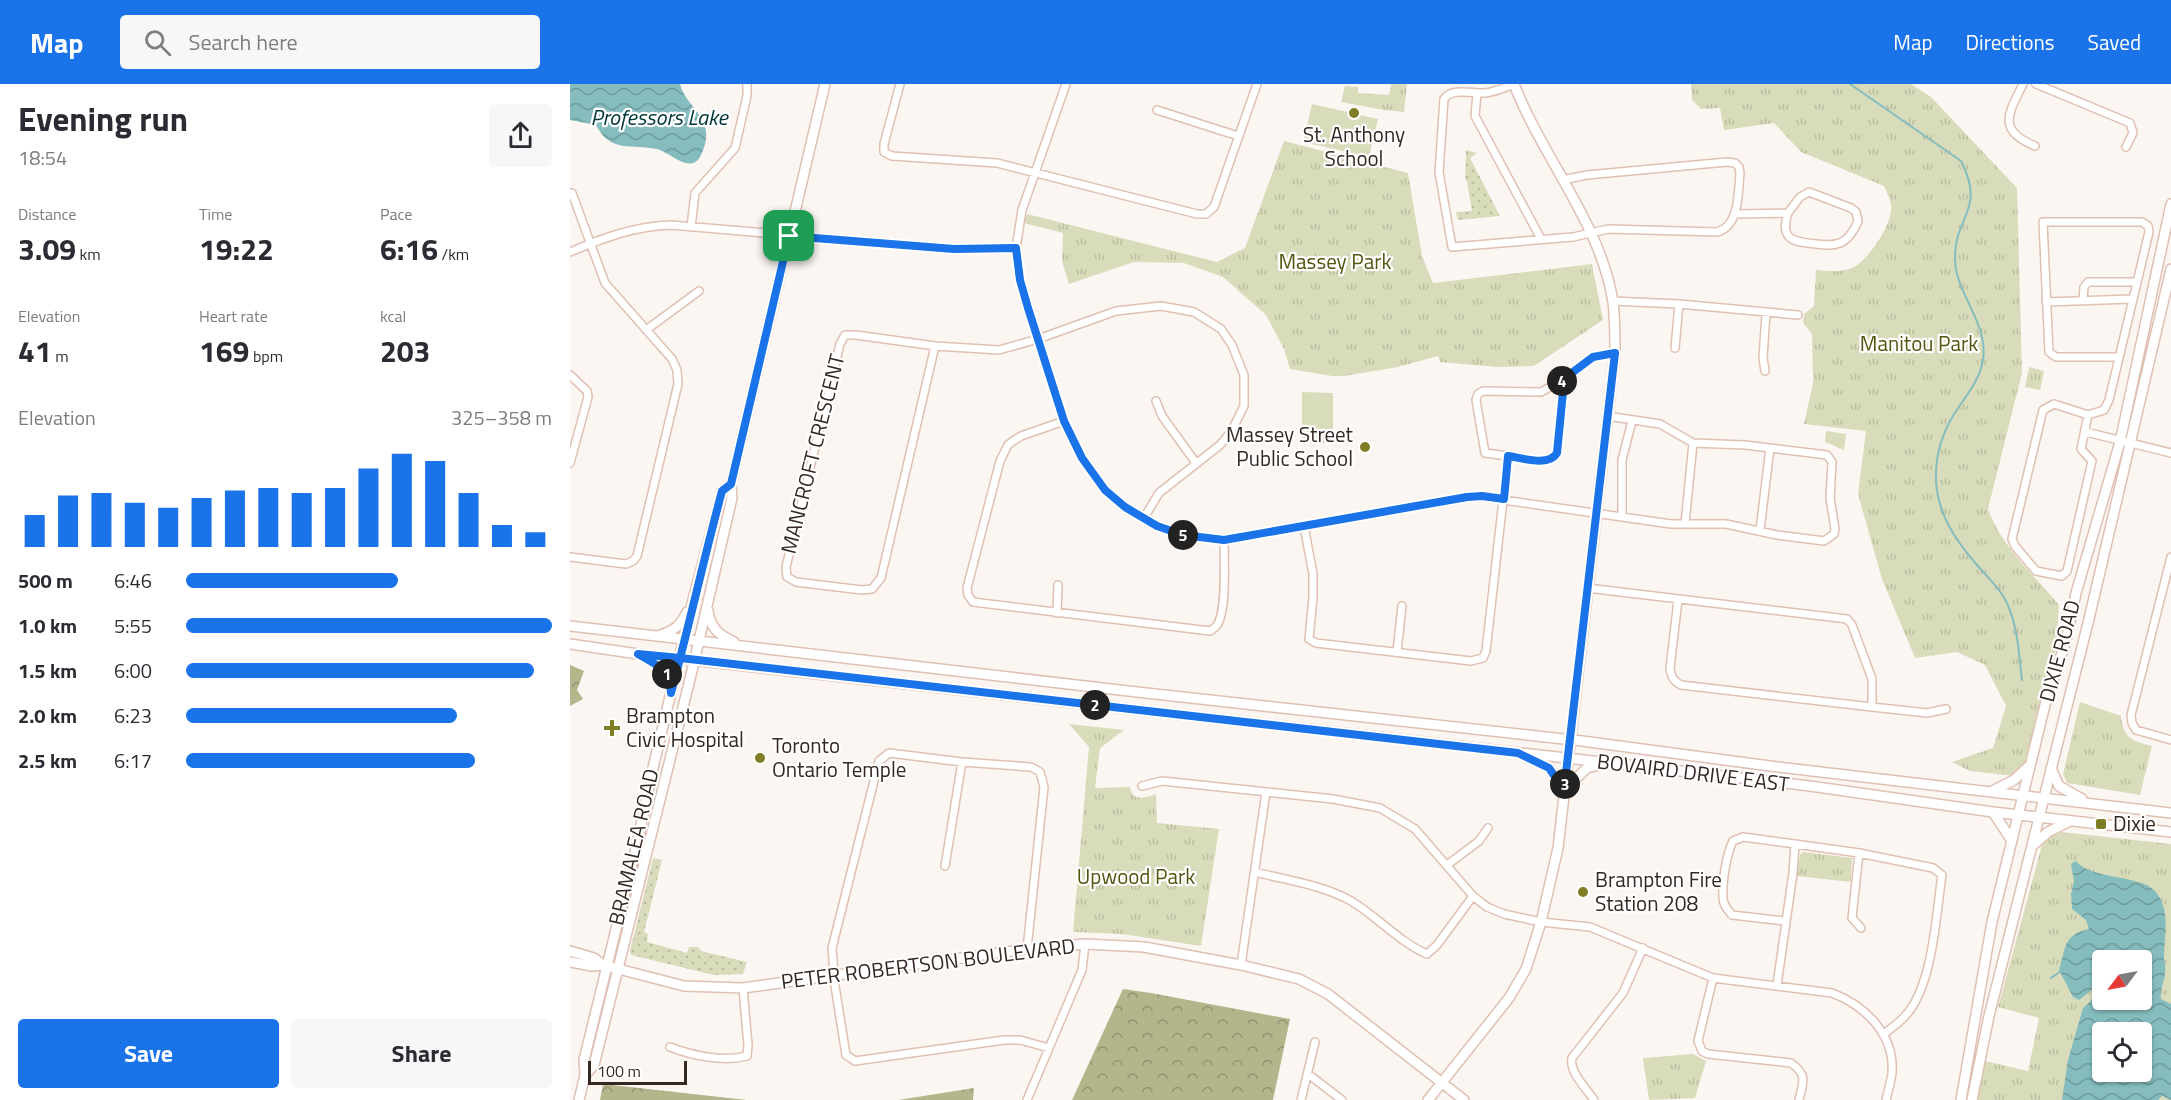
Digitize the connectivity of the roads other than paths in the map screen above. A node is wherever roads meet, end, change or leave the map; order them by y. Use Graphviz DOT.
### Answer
graph roads {
  1 [pos="747,84"];
  2 [pos="825,84"];
  3 [pos="900,84"];
  4 [pos="1066,84"];
  5 [pos="1257,84"];
  6 [pos="1514,84"];
  7 [pos="2023,84"];
  8 [pos="2036,84"];
  9 [pos="1477,93"];
  10 [pos="1157,110"];
  11 [pos="1238,136"];
  12 [pos="2035,146"];
  13 [pos="2127,147"];
  14 [pos="1034,172"];
  15 [pos="1562,180"];
  16 [pos="572,193"];
  17 [pos="2171,204"];
  18 [pos="1788,213"];
  19 [pos="1735,214"];
  20 [pos="691,227"];
  21 [pos="1590,233"];
  22 [pos="789,236"];
  23 [pos="1541,239"];
  24 [pos="591,243"];
  25 [pos="1016,248"];
  26 [pos="570,252"];
  27 [pos="2171,269"];
  28 [pos="2136,282"];
  29 [pos="699,291"];
  30 [pos="2132,299"];
  31 [pos="2083,300"];
  32 [pos="1612,301"];
  33 [pos="2046,302"];
  34 [pos="1679,304"];
  35 [pos="1766,313"];
  36 [pos="1798,315"];
  37 [pos="646,330"];
  38 [pos="1038,339"];
  39 [pos="935,346"];
  40 [pos="1675,348"];
  41 [pos="1615,353"];
  42 [pos="2119,357"];
  43 [pos="1765,371"];
  44 [pos="570,375"];
  45 [pos="1561,381"];
  46 [pos="1156,400"];
  47 [pos="2088,415"];
  48 [pos="1607,416"];
  49 [pos="1064,421"];
  50 [pos="1632,421"];
  51 [pos="2086,432"];
  52 [pos="2125,442"];
  53 [pos="1693,443"];
  54 [pos="1770,448"];
  55 [pos="2171,453"];
  56 [pos="1508,456"];
  57 [pos="570,463"];
  58 [pos="1196,463"];
  59 [pos="731,484"];
  60 [pos="1504,499"];
  61 [pos="1596,512"];
  62 [pos="1622,516"];
  63 [pos="1144,518"];
  64 [pos="1684,524"];
  65 [pos="1304,526"];
  66 [pos="1760,530"];
  67 [pos="1224,540"];
  68 [pos="570,557"];
  69 [pos="2171,557"];
  70 [pos="1058,585"];
  71 [pos="1587,588"];
  72 [pos="694,596"];
  73 [pos="1678,600"];
  74 [pos="1402,606"];
  75 [pos="708,607"];
  76 [pos="1057,613"];
  77 [pos="570,626"];
  78 [pos="656,637"];
  79 [pos="684,640"];
  80 [pos="699,641"];
  81 [pos="570,644"];
  82 [pos="745,646"];
  83 [pos="1398,652"];
  84 [pos="638,654"];
  85 [pos="680,658"];
  86 [pos="694,660"];
  87 [pos="671,693"];
  88 [pos="1872,707"];
  89 [pos="1946,709"];
  90 [pos="1571,740"];
  91 [pos="2171,740"];
  92 [pos="1518,753"];
  93 [pos="1569,759"];
  94 [pos="962,762"];
  95 [pos="1611,763"];
  96 [pos="2031,764"];
  97 [pos="2051,766"];
  98 [pos="1142,786"];
  99 [pos="1564,790"];
  100 [pos="1990,791"];
  101 [pos="1266,792"];
  102 [pos="2024,796"];
  103 [pos="2044,798"];
  104 [pos="2090,803"];
  105 [pos="1993,812"];
  106 [pos="2171,813"];
  107 [pos="2019,815"];
  108 [pos="2039,817"];
  109 [pos="2072,820"];
  110 [pos="1488,828"];
  111 [pos="2171,832"];
  112 [pos="2012,841"];
  113 [pos="1795,844"];
  114 [pos="2032,846"];
  115 [pos="1858,853"];
  116 [pos="1447,865"];
  117 [pos="945,866"];
  118 [pos="1254,872"];
  119 [pos="1473,896"];
  120 [pos="1785,921"];
  121 [pos="1541,922"];
  122 [pos="1861,928"];
  123 [pos="1085,944"];
  124 [pos="1643,948"];
  125 [pos="1027,949"];
  126 [pos="570,951"];
  127 [pos="570,962"];
  128 [pos="1241,965"];
  129 [pos="605,966"];
  130 [pos="618,969"];
  131 [pos="835,975"];
  132 [pos="1713,978"];
  133 [pos="1777,985"];
  134 [pos="743,988"];
  135 [pos="1973,1028"];
  136 [pos="1986,1030"];
  137 [pos="1884,1034"];
  138 [pos="1315,1042"];
  139 [pos="670,1047"];
  140 [pos="1049,1048"];
  141 [pos="1308,1074"];
  142 [pos="585,1075"];
  143 [pos="1442,1082"];
  144 [pos="579,1100"];
  145 [pos="1027,1100"];
  146 [pos="1301,1100"];
  147 [pos="1342,1100"];
  148 [pos="1428,1100"];
  149 [pos="1464,1100"];
  150 [pos="1594,1100"];
  151 [pos="1799,1100"];
  152 [pos="1886,1100"];
  153 [pos="1961,1100"];
  154 [pos="1972,1100"];
  1 -- 20 [label="street"];
  2 -- 22 [label="main road, BRAMALEA ROAD"];
  3 -- 14 [label="street"];
  4 -- 14 [label="street"];
  5 -- 11 [label="street"];
  6 -- 9 [label="street"];
  6 -- 15 [label="main road"];
  7 -- 12 [label="street"];
  8 -- 13 [label="street"];
  9 -- 23 [label="street"];
  9 -- 23 [label="street"];
  10 -- 11 [label="street"];
  11 -- 14 [label="street"];
  14 -- 25 [label="street"];
  15 -- 19 [label="street"];
  15 -- 21 [label="main road"];
  16 -- 24 [label="street"];
  17 -- 52 [label="main road, DIXIE ROAD"];
  18 -- 18 [label="street"];
  18 -- 19 [label="street"];
  19 -- 21 [label="street"];
  20 -- 22 [label="street"];
  20 -- 24 [label="street"];
  21 -- 23 [label="street"];
  21 -- 32 [label="main road"];
  22 -- 25 [label="street"];
  22 -- 59 [label="main road, BRAMALEA ROAD"];
  24 -- 26 [label="street"];
  24 -- 37 [label="street"];
  25 -- 38 [label="street"];
  27 -- 52 [label="main road, DIXIE ROAD"];
  28 -- 30 [label="street"];
  28 -- 31 [label="street"];
  28 -- 33 [label="street"];
  29 -- 37 [label="street"];
  30 -- 31 [label="street"];
  30 -- 42 [label="street"];
  31 -- 33 [label="street"];
  32 -- 34 [label="street"];
  32 -- 41 [label="main road"];
  33 -- 42 [label="street"];
  34 -- 35 [label="street"];
  34 -- 40 [label="street"];
  35 -- 36 [label="street"];
  35 -- 43 [label="street"];
  37 -- 68 [label="street"];
  38 -- 39 [label="street, MANCROFT CRESCENT"];
  38 -- 49 [label="street"];
  38 -- 58 [label="street"];
  39 -- 39 [label="street, MANCROFT CRESCENT"];
  41 -- 45 [label="street"];
  41 -- 48 [label="main road"];
  42 -- 47 [label="street"];
  44 -- 57 [label="street"];
  45 -- 56 [label="street"];
  45 -- 56 [label="street"];
  46 -- 58 [label="street"];
  47 -- 51 [label="street"];
  47 -- 51 [label="street"];
  48 -- 50 [label="street"];
  48 -- 61 [label="main road"];
  49 -- 63 [label="street"];
  49 -- 76 [label="street"];
  50 -- 53 [label="street"];
  50 -- 62 [label="street"];
  51 -- 52 [label="street"];
  52 -- 55 [label="street"];
  52 -- 96 [label="main road, DIXIE ROAD"];
  52 -- 97 [label="main road, DIXIE ROAD"];
  53 -- 54 [label="street"];
  53 -- 64 [label="street"];
  54 -- 66 [label="street"];
  54 -- 66 [label="street"];
  56 -- 60 [label="street"];
  58 -- 63 [label="street"];
  59 -- 72 [label="main road, BRAMALEA ROAD"];
  59 -- 75 [label="main road, BRAMALEA ROAD"];
  60 -- 61 [label="street"];
  60 -- 65 [label="street"];
  60 -- 83 [label="street"];
  61 -- 62 [label="street"];
  61 -- 71 [label="main road"];
  62 -- 64 [label="street"];
  63 -- 67 [label="street"];
  64 -- 66 [label="street"];
  65 -- 67 [label="street"];
  65 -- 83 [label="street"];
  67 -- 76 [label="street"];
  69 -- 91 [label="street"];
  70 -- 76 [label="street"];
  71 -- 73 [label="street"];
  71 -- 90 [label="main road"];
  72 -- 78 [label="main road"];
  72 -- 79 [label="main road, BRAMALEA ROAD"];
  73 -- 88 [label="street"];
  73 -- 88 [label="street"];
  74 -- 83 [label="street"];
  75 -- 80 [label="main road, BRAMALEA ROAD"];
  75 -- 82 [label="main road"];
  77 -- 78 [label="main road, BOVAIRD DRIVE EAST"];
  78 -- 79 [label="main road, BOVAIRD DRIVE EAST"];
  79 -- 80 [label="main road, BOVAIRD DRIVE EAST"];
  79 -- 85 [label="main road, BRAMALEA ROAD"];
  80 -- 82 [label="main road, BOVAIRD DRIVE EAST"];
  80 -- 86 [label="main road, BRAMALEA ROAD"];
  81 -- 84 [label="main road, BOVAIRD DRIVE EAST"];
  82 -- 90 [label="main road, BOVAIRD DRIVE EAST"];
  84 -- 85 [label="main road, BOVAIRD DRIVE EAST"];
  84 -- 87 [label="main road"];
  85 -- 86 [label="main road, BOVAIRD DRIVE EAST"];
  85 -- 87 [label="main road, BRAMALEA ROAD"];
  86 -- 92 [label="main road, BOVAIRD DRIVE EAST"];
  86 -- 130 [label="main road, BRAMALEA ROAD"];
  87 -- 129 [label="main road, BRAMALEA ROAD"];
  88 -- 89 [label="street"];
  90 -- 93 [label="main road"];
  90 -- 100 [label="main road, BOVAIRD DRIVE EAST"];
  92 -- 93 [label="main road, BOVAIRD DRIVE EAST"];
  92 -- 99 [label="main road"];
  93 -- 95 [label="main road, BOVAIRD DRIVE EAST"];
  93 -- 99 [label="main road"];
  94 -- 117 [label="street"];
  94 -- 125 [label="street"];
  94 -- 131 [label="street"];
  95 -- 99 [label="main road"];
  95 -- 105 [label="main road, BOVAIRD DRIVE EAST"];
  96 -- 100 [label="main road"];
  96 -- 102 [label="main road, DIXIE ROAD"];
  97 -- 103 [label="main road, DIXIE ROAD"];
  97 -- 104 [label="main road"];
  98 -- 101 [label="street"];
  99 -- 121 [label="main road"];
  100 -- 102 [label="main road, BOVAIRD DRIVE EAST"];
  101 -- 116 [label="street"];
  101 -- 118 [label="street"];
  102 -- 103 [label="main road, BOVAIRD DRIVE EAST"];
  102 -- 107 [label="main road, DIXIE ROAD"];
  103 -- 104 [label="main road, BOVAIRD DRIVE EAST"];
  103 -- 108 [label="main road, DIXIE ROAD"];
  104 -- 106 [label="main road, BOVAIRD DRIVE EAST"];
  105 -- 107 [label="main road, BOVAIRD DRIVE EAST"];
  105 -- 112 [label="main road"];
  107 -- 108 [label="main road, BOVAIRD DRIVE EAST"];
  107 -- 112 [label="main road, DIXIE ROAD"];
  108 -- 109 [label="main road, BOVAIRD DRIVE EAST"];
  108 -- 114 [label="main road, DIXIE ROAD"];
  109 -- 111 [label="main road, BOVAIRD DRIVE EAST"];
  109 -- 114 [label="main road"];
  110 -- 116 [label="street"];
  112 -- 135 [label="main road, DIXIE ROAD"];
  113 -- 115 [label="street"];
  113 -- 120 [label="street"];
  113 -- 120 [label="street"];
  114 -- 136 [label="main road, DIXIE ROAD"];
  115 -- 122 [label="street"];
  115 -- 137 [label="street"];
  116 -- 119 [label="street"];
  118 -- 119 [label="street"];
  118 -- 128 [label="street"];
  119 -- 121 [label="street"];
  120 -- 133 [label="street"];
  121 -- 124 [label="street"];
  121 -- 143 [label="main road"];
  123 -- 125 [label="main road, PETER ROBERTSON BOULEVARD"];
  123 -- 128 [label="main road, PETER ROBERTSON BOULEVARD"];
  123 -- 140 [label="street"];
  124 -- 132 [label="street"];
  124 -- 150 [label="street"];
  125 -- 131 [label="main road, PETER ROBERTSON BOULEVARD"];
  126 -- 129 [label="main road, PETER ROBERTSON BOULEVARD"];
  127 -- 129 [label="main road, PETER ROBERTSON BOULEVARD"];
  128 -- 143 [label="main road, PETER ROBERTSON BOULEVARD"];
  129 -- 130 [label="main road, PETER ROBERTSON BOULEVARD"];
  129 -- 142 [label="main road, BRAMALEA ROAD"];
  130 -- 134 [label="main road, PETER ROBERTSON BOULEVARD"];
  130 -- 142 [label="main road, BRAMALEA ROAD"];
  131 -- 134 [label="main road, PETER ROBERTSON BOULEVARD"];
  131 -- 140 [label="street"];
  132 -- 133 [label="street"];
  132 -- 151 [label="street"];
  133 -- 137 [label="street"];
  134 -- 139 [label="street"];
  135 -- 136 [label="main road"];
  135 -- 153 [label="main road, DIXIE ROAD"];
  136 -- 154 [label="main road, DIXIE ROAD"];
  137 -- 152 [label="street"];
  138 -- 141 [label="street"];
  140 -- 145 [label="street"];
  141 -- 146 [label="street"];
  141 -- 147 [label="street"];
  142 -- 144 [label="main road, BRAMALEA ROAD"];
  143 -- 148 [label="main road"];
  143 -- 149 [label="main road, PETER ROBERTSON BOULEVARD"];
}
